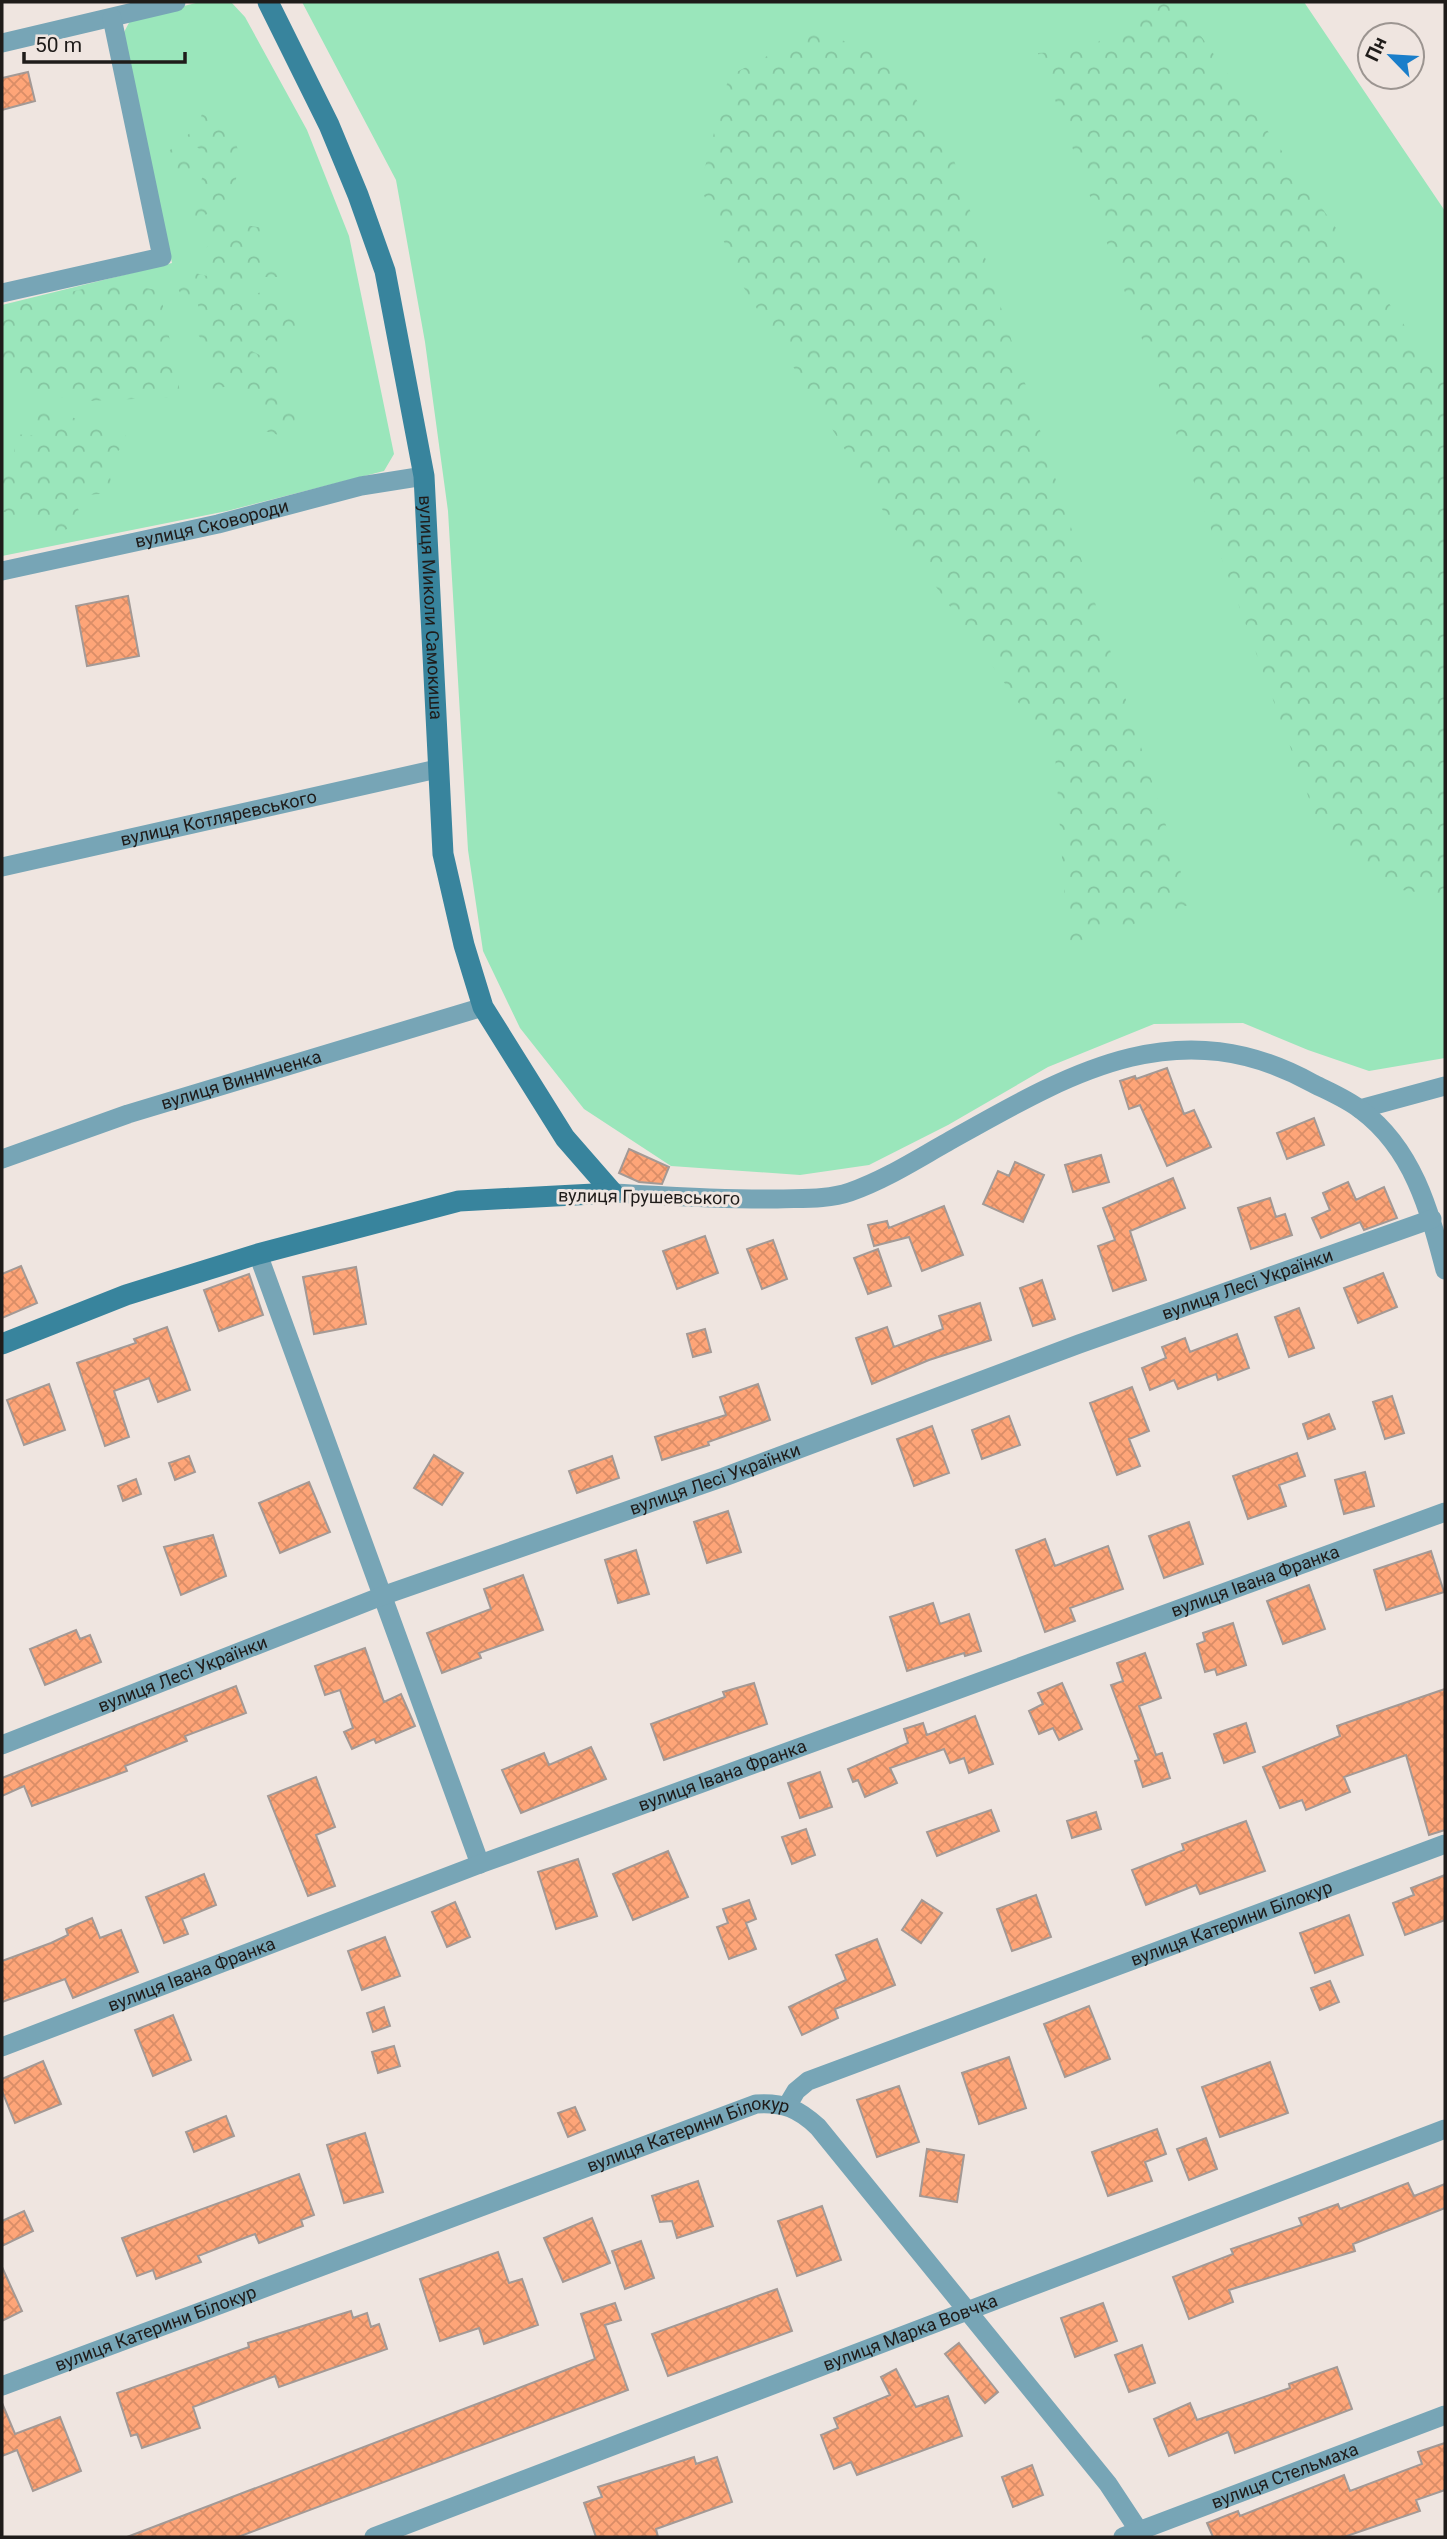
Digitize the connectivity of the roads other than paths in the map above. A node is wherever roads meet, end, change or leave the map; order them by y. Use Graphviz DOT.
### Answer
graph roads {
  1 [pos="176,2"];
  2 [pos="268,2"];
  3 [pos="112,18"];
  4 [pos="2,43"];
  5 [pos="2,293"];
  6 [pos="424,476"];
  7 [pos="2,570"];
  8 [pos="438,769"];
  9 [pos="2,867"];
  10 [pos="483,1007"];
  11 [pos="1445,1086"];
  12 [pos="1360,1109"];
  13 [pos="2,1159"];
  14 [pos="612,1193"];
  15 [pos="1432,1220"];
  16 [pos="258,1254"];
  17 [pos="1445,1269"];
  18 [pos="2,1343"];
  19 [pos="1445,1512"];
  20 [pos="382,1596"];
  21 [pos="2,1745"];
  22 [pos="1445,1844"];
  23 [pos="480,1864"];
  24 [pos="2,2047"];
  25 [pos="787,2106"];
  26 [pos="1445,2129"];
  27 [pos="968,2309"];
  28 [pos="2,2386"];
  29 [pos="1445,2415"];
  30 [pos="1135,2535"];
  31 [pos="374,2537"];
  1 -- 3 [label="street"];
  2 -- 6 [label="street, вулиця Миколи Самокиша"];
  3 -- 4 [label="street"];
  3 -- 5 [label="street"];
  6 -- 7 [label="street, вулиця Сковороди"];
  6 -- 8 [label="street, вулиця Миколи Самокиша"];
  8 -- 9 [label="street, вулиця Котляревського"];
  8 -- 10 [label="street, вулиця Миколи Самокиша"];
  10 -- 13 [label="street, вулиця Винниченка"];
  10 -- 14 [label="street, вулиця Миколи Самокиша"];
  11 -- 12 [label="street"];
  12 -- 14 [label="street, вулиця Грушевського"];
  12 -- 15 [label="street, вулиця Грушевського"];
  14 -- 16 [label="street, вулиця Грушевського"];
  15 -- 17 [label="street, вулиця Грушевського"];
  15 -- 20 [label="street, вулиця Лесі Українки"];
  16 -- 18 [label="street, вулиця Грушевського"];
  16 -- 20 [label="street"];
  19 -- 23 [label="street, вулиця Івана Франка"];
  20 -- 21 [label="street, вулиця Лесі Українки"];
  20 -- 23 [label="street"];
  22 -- 25 [label="street, вулиця Катерини Білокур"];
  23 -- 24 [label="street, вулиця Івана Франка"];
  25 -- 27 [label="street"];
  25 -- 28 [label="street, вулиця Катерини Білокур"];
  26 -- 27 [label="street, вулиця Марка Вовчка"];
  27 -- 30 [label="street"];
  27 -- 31 [label="street, вулиця Марка Вовчка"];
  29 -- 30 [label="street, вулиця Стельмаха"];
}
